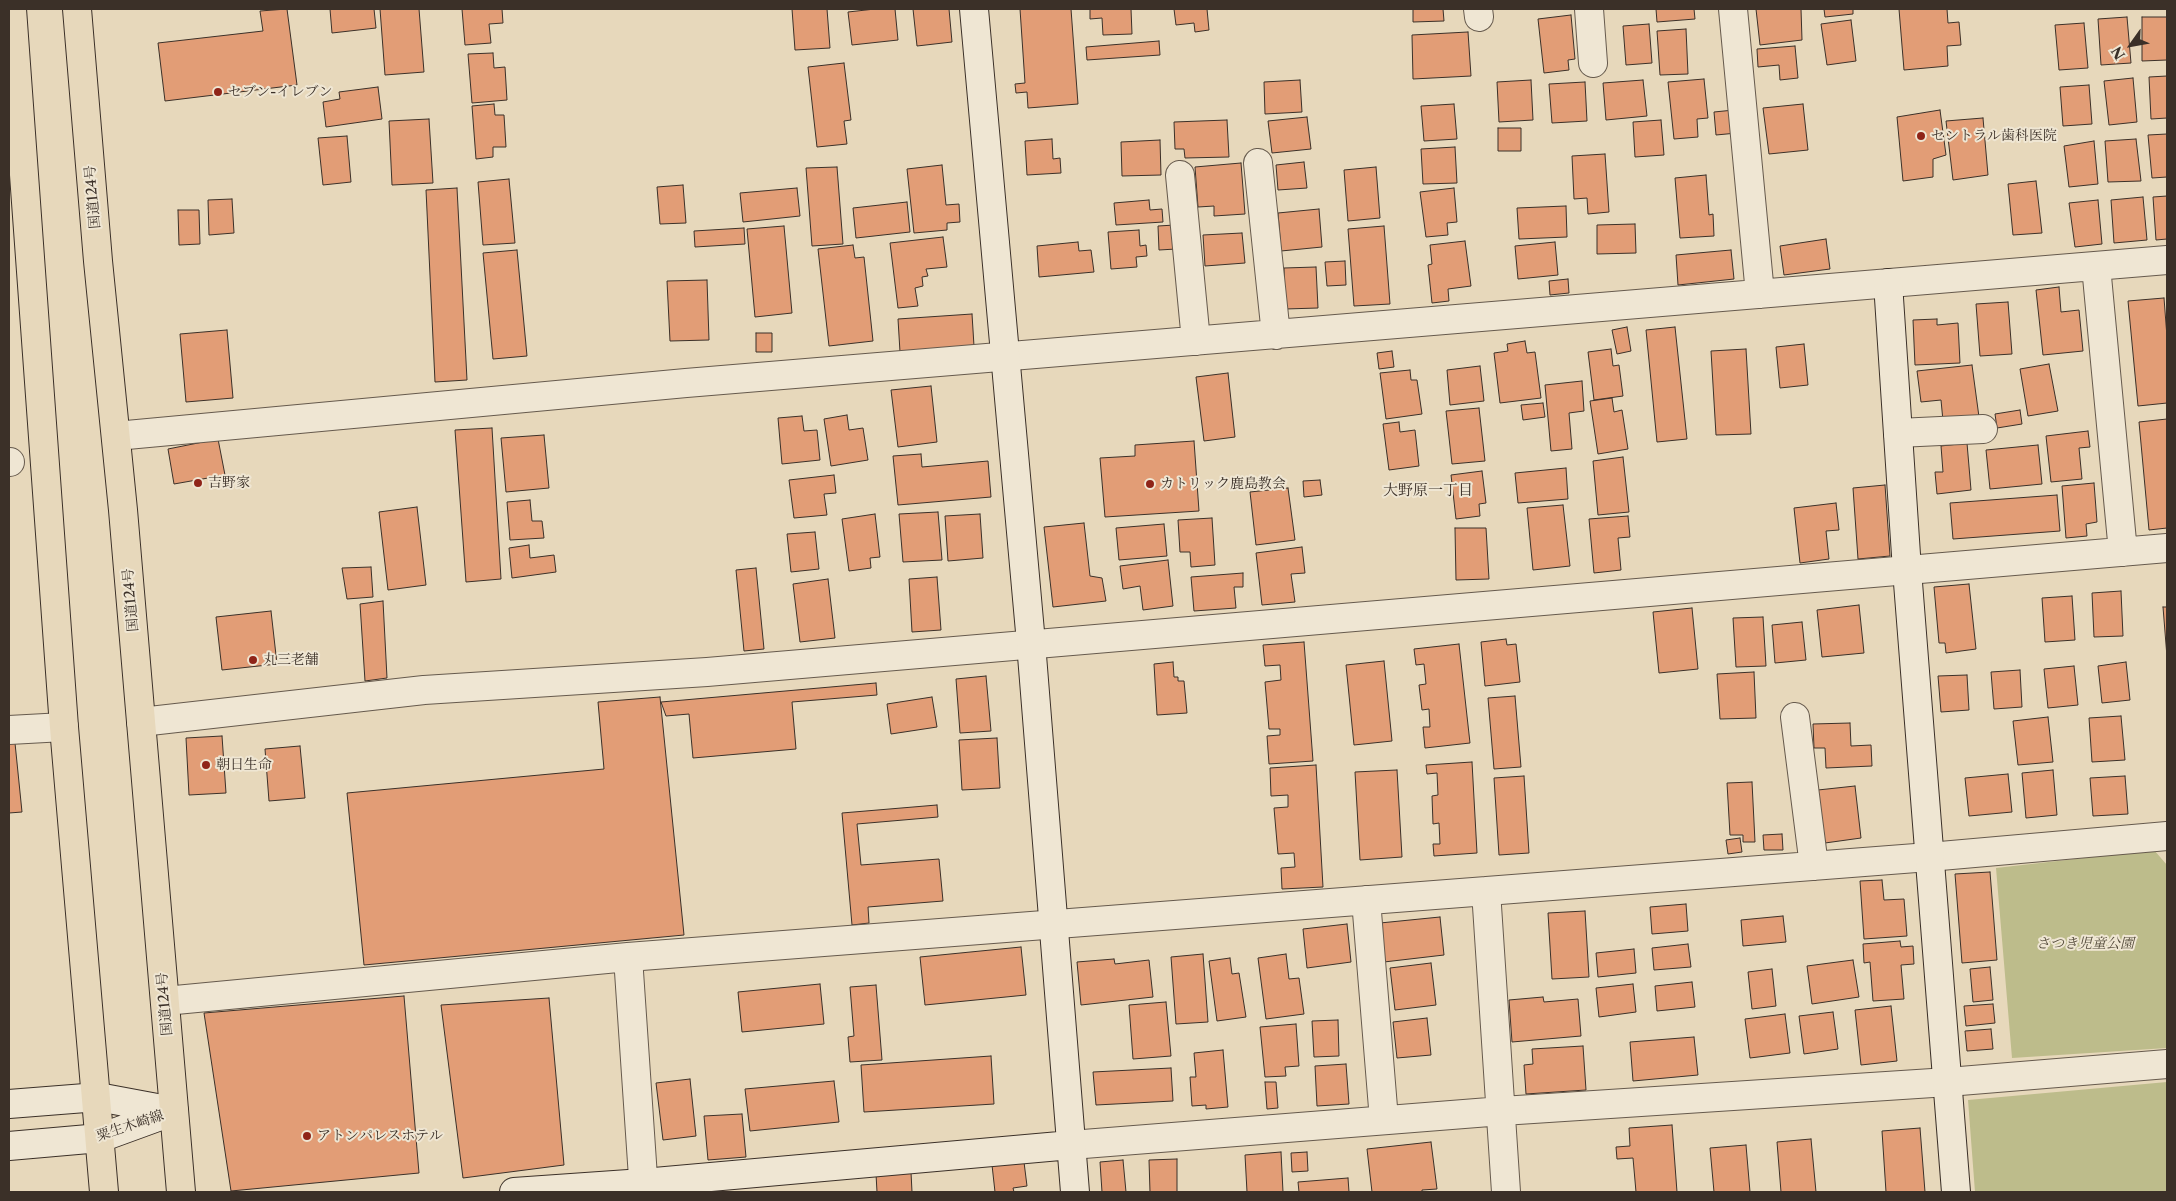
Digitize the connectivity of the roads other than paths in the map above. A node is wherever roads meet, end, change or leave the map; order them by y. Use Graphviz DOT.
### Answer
graph roads {
  1 [pos="12,9"];
  2 [pos="77,9"];
  3 [pos="974,9"];
  4 [pos="1589,9"];
  5 [pos="1733,9"];
  6 [pos="1594,63"];
  7 [pos="1258,163"];
  8 [pos="1180,175"];
  9 [pos="2167,260"];
  10 [pos="2096,266"];
  11 [pos="1888,283"];
  12 [pos="1760,294"];
  13 [pos="1276,335"];
  14 [pos="1196,341"];
  15 [pos="1005,357"];
  16 [pos="1983,429"];
  17 [pos="1898,433"];
  18 [pos="116,436"];
  19 [pos="2167,548"];
  20 [pos="2123,552"];
  21 [pos="1907,570"];
  22 [pos="1031,643"];
  23 [pos="1795,717"];
  24 [pos="141,722"];
  25 [pos="64,727"];
  26 [pos="9,730"];
  27 [pos="2167,836"];
  28 [pos="1929,857"];
  29 [pos="1814,866"];
  30 [pos="1486,891"];
  31 [pos="1366,900"];
  32 [pos="1053,924"];
  33 [pos="628,957"];
  34 [pos="165,1001"];
  35 [pos="2167,1064"];
  36 [pos="1948,1082"];
  37 [pos="98,1097"];
  38 [pos="9,1104"];
  39 [pos="1502,1110"];
  40 [pos="174,1111"];
  41 [pos="1384,1120"];
  42 [pos="100,1138"];
  43 [pos="1071,1145"];
  44 [pos="9,1146"];
  45 [pos="644,1188"];
  46 [pos="104,1192"];
  47 [pos="181,1192"];
  48 [pos="514,1192"];
  49 [pos="1075,1192"];
  50 [pos="1506,1192"];
  51 [pos="1956,1192"];
  1 -- 25 [label="highway"];
  2 -- 18 [label="highway, 国道124号"];
  3 -- 15 [label="street"];
  4 -- 6 [label="street"];
  5 -- 12 [label="street"];
  7 -- 13 [label="street"];
  8 -- 14 [label="street"];
  9 -- 10 [label="street"];
  10 -- 11 [label="street"];
  10 -- 20 [label="street"];
  11 -- 12 [label="street"];
  11 -- 17 [label="street"];
  12 -- 13 [label="street"];
  13 -- 14 [label="street"];
  14 -- 15 [label="street"];
  15 -- 18 [label="street"];
  15 -- 22 [label="street"];
  16 -- 17 [label="street"];
  17 -- 21 [label="street"];
  18 -- 24 [label="highway, 国道124号"];
  19 -- 20 [label="street"];
  20 -- 21 [label="street"];
  21 -- 22 [label="street"];
  21 -- 28 [label="street"];
  22 -- 24 [label="street"];
  22 -- 32 [label="street"];
  23 -- 29 [label="street"];
  24 -- 34 [label="highway, 国道124号"];
  25 -- 26 [label="street"];
  25 -- 37 [label="highway"];
  27 -- 28 [label="street"];
  28 -- 29 [label="street"];
  28 -- 36 [label="street"];
  29 -- 30 [label="street"];
  30 -- 31 [label="street"];
  30 -- 39 [label="street"];
  31 -- 32 [label="street"];
  31 -- 41 [label="street"];
  32 -- 33 [label="street"];
  32 -- 43 [label="street"];
  33 -- 34 [label="street"];
  33 -- 45 [label="street"];
  34 -- 40 [label="highway, 国道124号"];
  35 -- 36 [label="street"];
  36 -- 39 [label="street"];
  36 -- 51 [label="street"];
  37 -- 38 [label="street, 粟生木崎線"];
  37 -- 40 [label="street, 粟生木崎線"];
  37 -- 42 [label="highway"];
  39 -- 41 [label="street"];
  39 -- 50 [label="street"];
  40 -- 42 [label="street, 粟生木崎線"];
  40 -- 47 [label="highway, 国道124号"];
  41 -- 43 [label="street"];
  42 -- 44 [label="street, 粟生木崎線"];
  42 -- 46 [label="highway"];
  43 -- 45 [label="street"];
  43 -- 49 [label="street"];
  45 -- 48 [label="street"];
}
